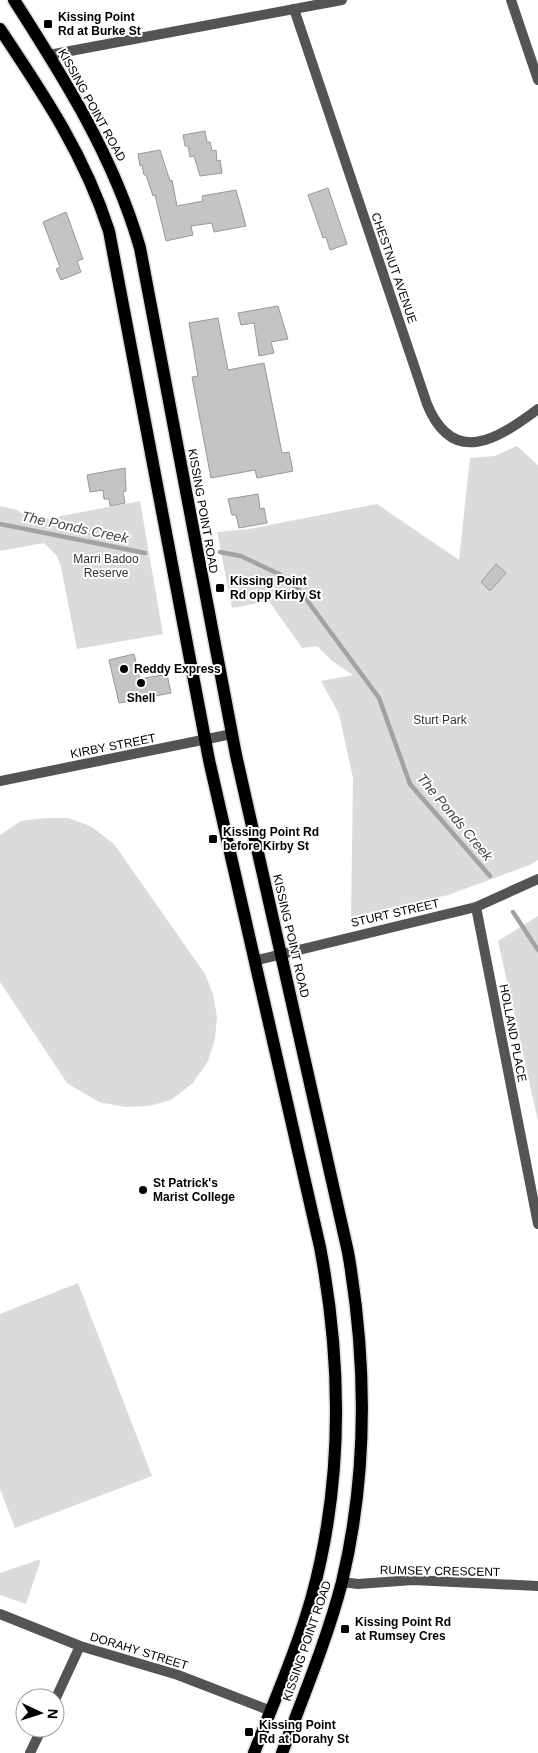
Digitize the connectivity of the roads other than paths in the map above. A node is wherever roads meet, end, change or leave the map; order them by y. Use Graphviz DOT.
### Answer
graph roads {
  1 [pos="14,0"];
  2 [pos="342,0"];
  3 [pos="511,0"];
  4 [pos="294,9"];
  5 [pos="0,29"];
  6 [pos="49,55"];
  7 [pos="538,80"];
  8 [pos="538,409"];
  9 [pos="232,734"];
  10 [pos="205,740"];
  11 [pos="0,781"];
  12 [pos="538,879"];
  13 [pos="476,906"];
  14 [pos="282,955"];
  15 [pos="254,961"];
  16 [pos="538,1224"];
  17 [pos="342,1582"];
  18 [pos="538,1586"];
  19 [pos="0,1614"];
  20 [pos="80,1646"];
  21 [pos="61,1688"];
  22 [pos="271,1711"];
  23 [pos="37,1738"];
  24 [pos="30,1753"];
  25 [pos="254,1753"];
  26 [pos="282,1753"];
  1 -- 6 [label="main road, KISSING POINT ROAD"];
  2 -- 4 [label="street"];
  3 -- 7 [label="street"];
  4 -- 6 [label="street"];
  4 -- 8 [label="street, CHESTNUT AVENUE"];
  5 -- 10 [label="main road, KISSING POINT ROAD"];
  6 -- 9 [label="main road, KISSING POINT ROAD"];
  9 -- 10 [label="street, KIRBY STREET"];
  9 -- 14 [label="main road, KISSING POINT ROAD"];
  10 -- 11 [label="street, KIRBY STREET"];
  10 -- 15 [label="main road, KISSING POINT ROAD"];
  12 -- 13 [label="street, STURT STREET"];
  13 -- 14 [label="street, STURT STREET"];
  13 -- 16 [label="street, HOLLAND PLACE"];
  14 -- 15 [label="street, STURT STREET"];
  14 -- 17 [label="main road, KISSING POINT ROAD"];
  15 -- 22 [label="main road, KISSING POINT ROAD"];
  17 -- 18 [label="street, RUMSEY CRESCENT"];
  17 -- 26 [label="main road, KISSING POINT ROAD"];
  19 -- 20 [label="street, DORAHY STREET"];
  20 -- 21 [label="street"];
  20 -- 22 [label="street, DORAHY STREET"];
  22 -- 25 [label="main road, KISSING POINT ROAD"];
  23 -- 24 [label="street"];
}
